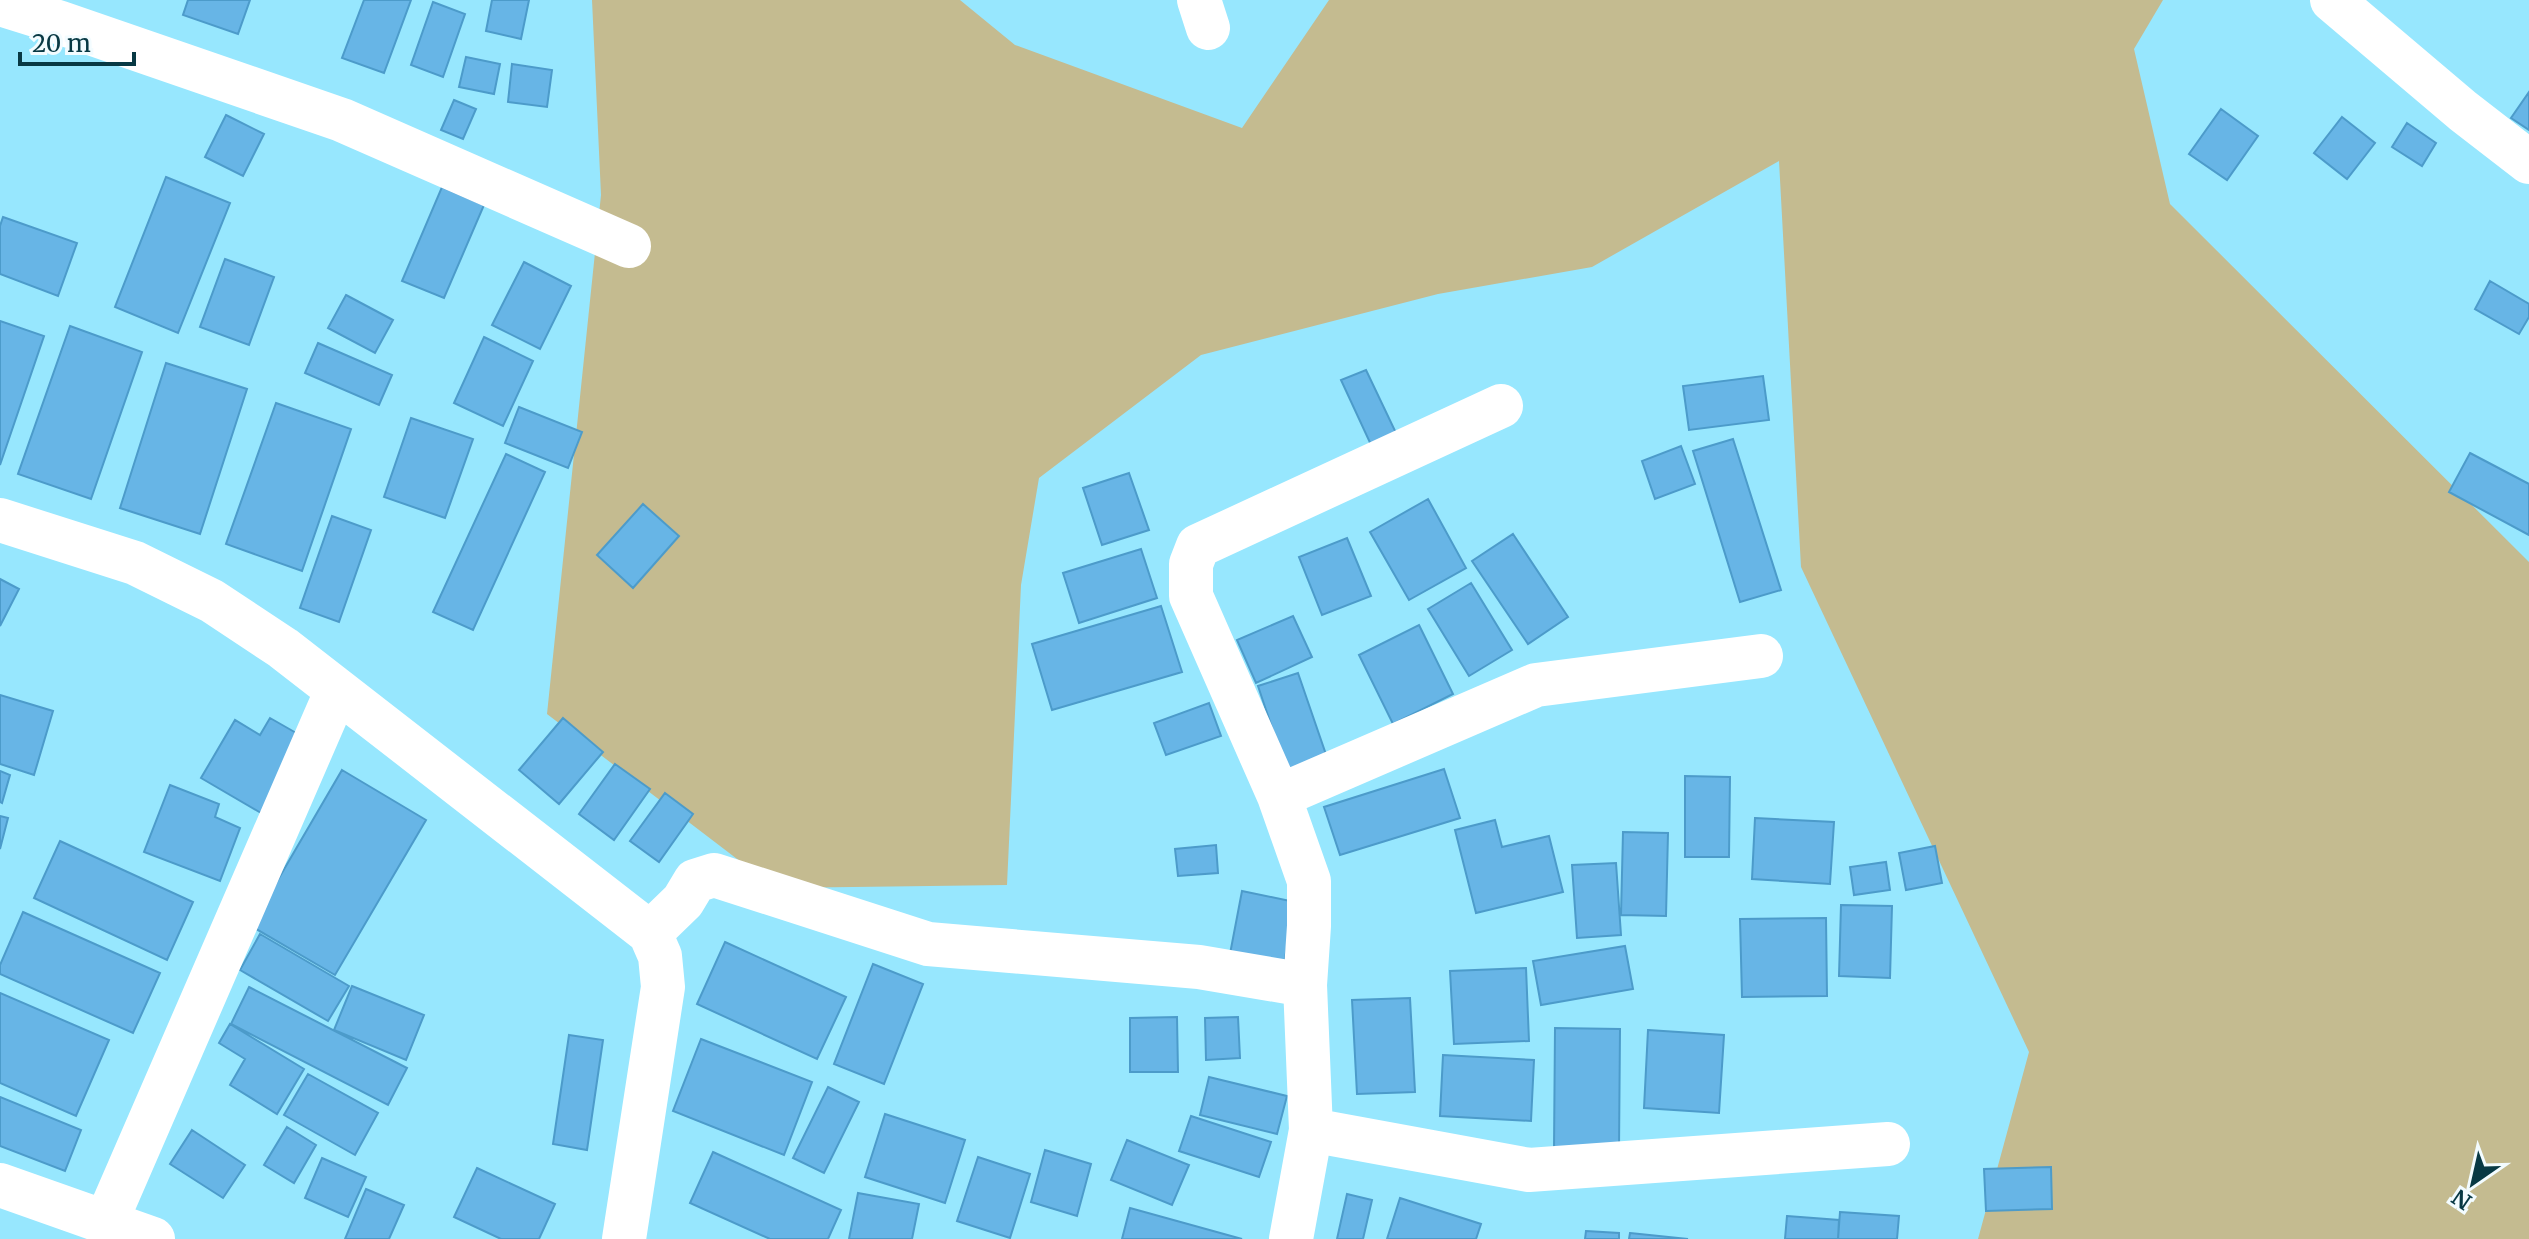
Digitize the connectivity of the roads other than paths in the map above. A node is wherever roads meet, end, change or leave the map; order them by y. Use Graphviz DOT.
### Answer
graph roads {
  1 [pos="2332,0"];
  2 [pos="0,4"];
  3 [pos="65,12"];
  4 [pos="2529,162"];
  5 [pos="629,246"];
  6 [pos="1501,406"];
  7 [pos="0,520"];
  8 [pos="1761,656"];
  9 [pos="337,690"];
  10 [pos="1279,796"];
  11 [pos="650,933"];
  12 [pos="1305,985"];
  13 [pos="1311,1130"];
  14 [pos="1888,1144"];
  15 [pos="0,1185"];
  16 [pos="106,1222"];
  17 [pos="153,1239"];
  18 [pos="624,1239"];
  19 [pos="1291,1239"];
  1 -- 4 [label="street"];
  2 -- 3 [label="street"];
  3 -- 5 [label="street"];
  6 -- 10 [label="street"];
  7 -- 9 [label="street"];
  8 -- 10 [label="street"];
  9 -- 11 [label="street"];
  9 -- 16 [label="street"];
  10 -- 12 [label="street"];
  11 -- 12 [label="street"];
  11 -- 18 [label="street"];
  12 -- 13 [label="street"];
  13 -- 14 [label="street"];
  13 -- 19 [label="street"];
  15 -- 16 [label="street"];
  16 -- 17 [label="street"];
}
